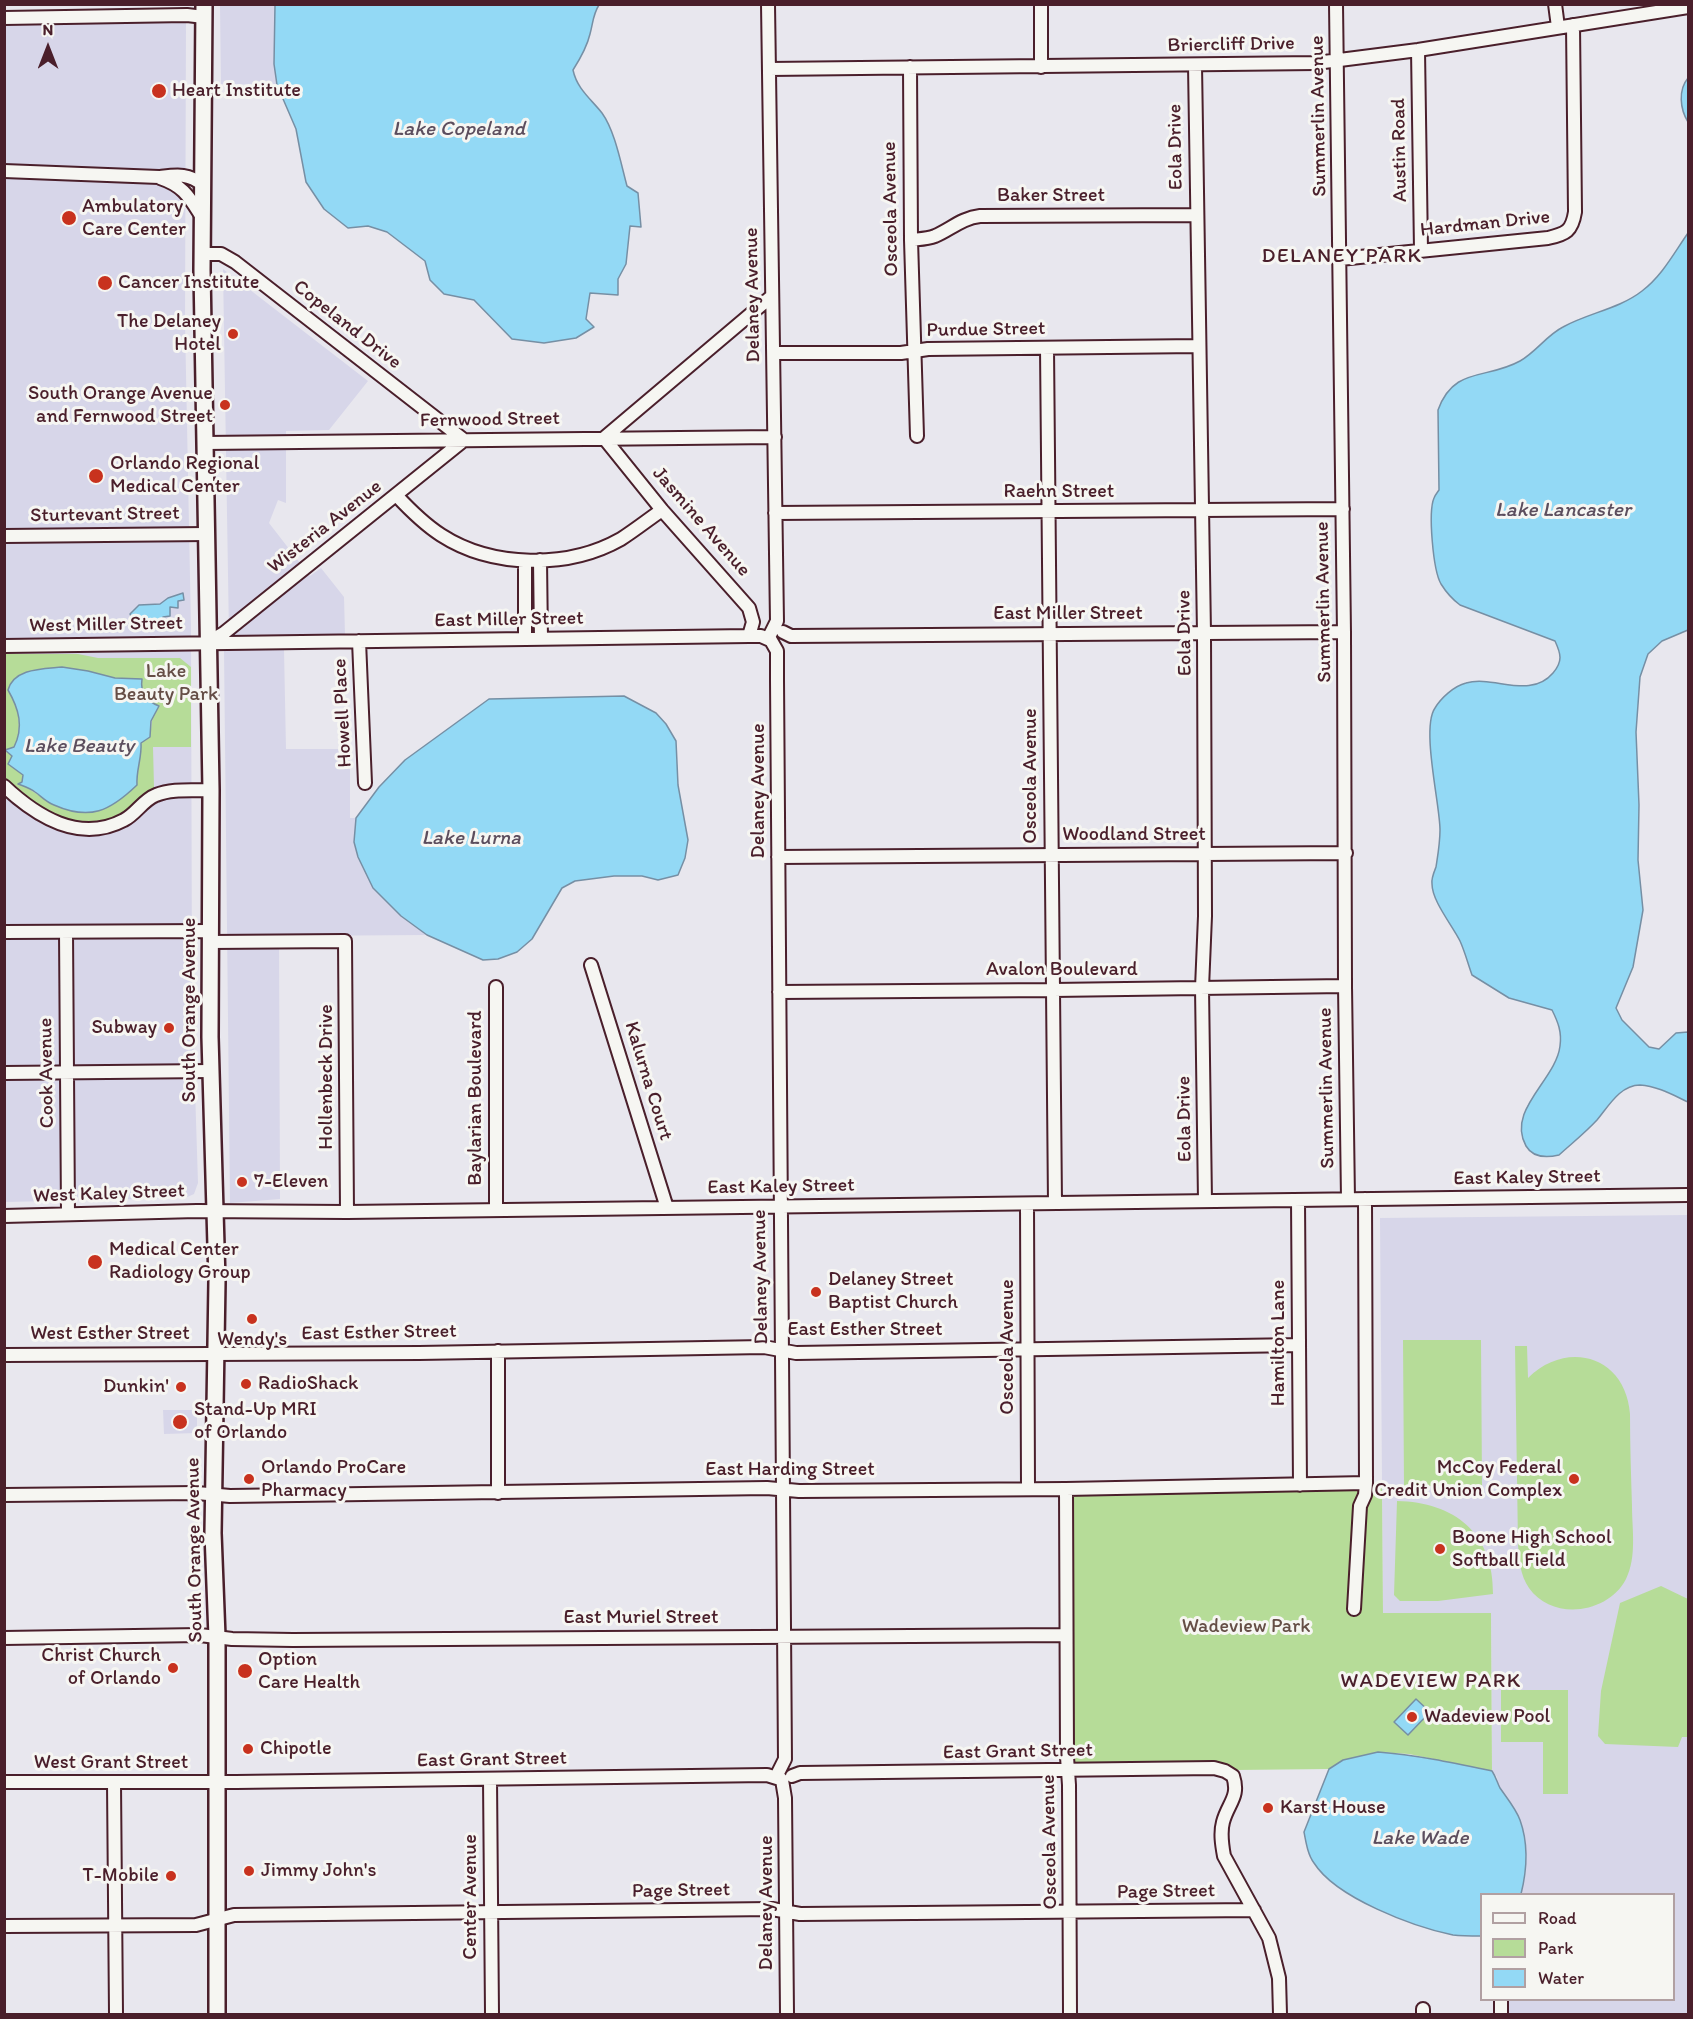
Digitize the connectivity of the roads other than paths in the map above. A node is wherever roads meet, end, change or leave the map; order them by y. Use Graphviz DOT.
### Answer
graph roads {
  1 [pos="768,4"];
  2 [pos="1041,4"];
  3 [pos="1336,4"];
  4 [pos="1555,4"];
  5 [pos="1689,7"];
  6 [pos="124,10"];
  7 [pos="204,11"];
  8 [pos="4,18"];
  9 [pos="1573,25"];
  10 [pos="1558,27"];
  11 [pos="1418,50"];
  12 [pos="1337,61"];
  13 [pos="1195,65"];
  14 [pos="909,67"];
  15 [pos="1041,68"];
  16 [pos="769,69"];
  17 [pos="4,171"];
  18 [pos="159,177"];
  19 [pos="203,185"];
  20 [pos="1197,215"];
  21 [pos="202,217"];
  22 [pos="911,240"];
  23 [pos="1421,250"];
  24 [pos="202,254"];
  25 [pos="1340,259"];
  26 [pos="772,296"];
  27 [pos="1199,346"];
  28 [pos="1047,348"];
  29 [pos="914,351"];
  30 [pos="774,354"];
  31 [pos="917,436"];
  32 [pos="775,437"];
  33 [pos="604,438"];
  34 [pos="464,440"];
  35 [pos="205,443"];
  36 [pos="396,495"];
  37 [pos="1343,509"];
  38 [pos="662,510"];
  39 [pos="1203,510"];
  40 [pos="1048,512"];
  41 [pos="775,513"];
  42 [pos="207,534"];
  43 [pos="4,536"];
  44 [pos="540,560"];
  45 [pos="525,561"];
  46 [pos="243,616"];
  47 [pos="1344,632"];
  48 [pos="1204,633"];
  49 [pos="1050,634"];
  50 [pos="775,636"];
  51 [pos="525,639"];
  52 [pos="541,639"];
  53 [pos="359,641"];
  54 [pos="260,642"];
  55 [pos="208,643"];
  56 [pos="4,646"];
  57 [pos="365,783"];
  58 [pos="4,786"];
  59 [pos="211,790"];
  60 [pos="1346,853"];
  61 [pos="1206,854"];
  62 [pos="1052,855"];
  63 [pos="778,857"];
  64 [pos="4,932"];
  65 [pos="66,932"];
  66 [pos="210,937"];
  67 [pos="591,965"];
  68 [pos="1345,986"];
  69 [pos="496,987"];
  70 [pos="1203,988"];
  71 [pos="1053,990"];
  72 [pos="779,992"];
  73 [pos="211,1071"];
  74 [pos="66,1072"];
  75 [pos="4,1073"];
  76 [pos="1689,1195"];
  77 [pos="1348,1199"];
  78 [pos="1365,1199"];
  79 [pos="1298,1200"];
  80 [pos="1205,1201"];
  81 [pos="1055,1203"];
  82 [pos="1027,1204"];
  83 [pos="780,1206"];
  84 [pos="667,1208"];
  85 [pos="496,1210"];
  86 [pos="215,1211"];
  87 [pos="347,1212"];
  88 [pos="68,1214"];
  89 [pos="4,1216"];
  90 [pos="1299,1345"];
  91 [pos="1028,1349"];
  92 [pos="782,1350"];
  93 [pos="498,1351"];
  94 [pos="216,1354"];
  95 [pos="4,1355"];
  96 [pos="1366,1483"];
  97 [pos="1300,1485"];
  98 [pos="1028,1489"];
  99 [pos="1066,1489"];
  100 [pos="783,1490"];
  101 [pos="498,1493"];
  102 [pos="213,1494"];
  103 [pos="4,1495"];
  104 [pos="1354,1609"];
  105 [pos="1066,1635"];
  106 [pos="784,1636"];
  107 [pos="217,1637"];
  108 [pos="4,1638"];
  109 [pos="1068,1771"];
  110 [pos="785,1774"];
  111 [pos="490,1779"];
  112 [pos="4,1782"];
  113 [pos="217,1782"];
  114 [pos="114,1783"];
  115 [pos="1254,1910"];
  116 [pos="491,1912"];
  117 [pos="786,1912"];
  118 [pos="1071,1912"];
  119 [pos="217,1920"];
  120 [pos="115,1925"];
  121 [pos="4,1926"];
  122 [pos="116,2014"];
  123 [pos="217,2014"];
  124 [pos="492,2014"];
  125 [pos="787,2014"];
  126 [pos="1070,2014"];
  127 [pos="1280,2014"];
  1 -- 16 [label="street, Delaney Avenue"];
  2 -- 15 [label="street"];
  3 -- 12 [label="street, Summerlin Avenue"];
  4 -- 10 [label="street"];
  5 -- 9 [label="street, Briercliff Drive"];
  6 -- 7 [label="street"];
  6 -- 8 [label="street"];
  7 -- 19 [label="main road, South Orange Avenue"];
  9 -- 10 [label="street, Briercliff Drive"];
  9 -- 23 [label="street, Hardman Drive"];
  10 -- 11 [label="street, Briercliff Drive"];
  11 -- 12 [label="street, Briercliff Drive"];
  11 -- 23 [label="street, Austin Road"];
  12 -- 13 [label="street, Briercliff Drive"];
  12 -- 25 [label="street, Summerlin Avenue"];
  13 -- 15 [label="street, Briercliff Drive"];
  13 -- 20 [label="street, Eola Drive"];
  14 -- 15 [label="street, Briercliff Drive"];
  14 -- 16 [label="street, Briercliff Drive"];
  14 -- 22 [label="street, Osceola Avenue"];
  16 -- 26 [label="street, Delaney Avenue"];
  17 -- 18 [label="street"];
  18 -- 19 [label="street"];
  18 -- 21 [label="street"];
  19 -- 21 [label="main road, South Orange Avenue"];
  20 -- 22 [label="street, Baker Street"];
  20 -- 27 [label="street, Eola Drive"];
  21 -- 24 [label="main road, South Orange Avenue"];
  22 -- 29 [label="street, Osceola Avenue"];
  23 -- 25 [label="street, Hardman Drive"];
  24 -- 34 [label="street, Copeland Drive"];
  24 -- 35 [label="main road, South Orange Avenue"];
  25 -- 37 [label="street, Summerlin Avenue"];
  26 -- 30 [label="street, Delaney Avenue"];
  26 -- 33 [label="street"];
  27 -- 28 [label="street, Purdue Street"];
  27 -- 39 [label="street, Eola Drive"];
  28 -- 29 [label="street, Purdue Street"];
  28 -- 40 [label="street, Osceola Avenue"];
  29 -- 30 [label="street, Purdue Street"];
  29 -- 31 [label="street, Osceola Avenue"];
  30 -- 32 [label="street, Delaney Avenue"];
  32 -- 33 [label="street, Fernwood Street"];
  32 -- 41 [label="street, Delaney Avenue"];
  33 -- 34 [label="street, Fernwood Street"];
  33 -- 38 [label="street, Jasmine Avenue"];
  34 -- 35 [label="street, Fernwood Street"];
  34 -- 36 [label="street, Wisteria Avenue"];
  35 -- 42 [label="main road, South Orange Avenue"];
  36 -- 45 [label="street"];
  36 -- 46 [label="street, Wisteria Avenue"];
  37 -- 39 [label="street, Raehn Street"];
  37 -- 47 [label="street, Summerlin Avenue"];
  38 -- 44 [label="street"];
  38 -- 50 [label="street, Jasmine Avenue"];
  39 -- 40 [label="street, Raehn Street"];
  39 -- 48 [label="street, Eola Drive"];
  40 -- 41 [label="street, Raehn Street"];
  40 -- 49 [label="street, Osceola Avenue"];
  41 -- 50 [label="street, Delaney Avenue"];
  42 -- 43 [label="street, Sturtevant Street"];
  42 -- 55 [label="main road, South Orange Avenue"];
  44 -- 45 [label="street"];
  44 -- 52 [label="street"];
  45 -- 51 [label="street"];
  46 -- 54 [label="street"];
  46 -- 55 [label="street, Wisteria Avenue"];
  47 -- 48 [label="street, East Miller Street"];
  47 -- 60 [label="street, Summerlin Avenue"];
  48 -- 49 [label="street, East Miller Street"];
  48 -- 61 [label="street, Eola Drive"];
  49 -- 50 [label="street, East Miller Street"];
  49 -- 62 [label="street, Osceola Avenue"];
  50 -- 52 [label="street, East Miller Street"];
  50 -- 63 [label="street, Delaney Avenue"];
  51 -- 52 [label="street, East Miller Street"];
  51 -- 53 [label="street, East Miller Street"];
  53 -- 54 [label="street, East Miller Street"];
  53 -- 57 [label="street, Howell Place"];
  54 -- 55 [label="street, East Miller Street"];
  55 -- 56 [label="street, West Miller Street"];
  55 -- 59 [label="main road, South Orange Avenue"];
  58 -- 59 [label="street"];
  59 -- 66 [label="main road, South Orange Avenue"];
  60 -- 61 [label="street, Woodland Street"];
  60 -- 68 [label="street, Summerlin Avenue"];
  61 -- 62 [label="street, Woodland Street"];
  61 -- 70 [label="street, Eola Drive"];
  62 -- 63 [label="street, Woodland Street"];
  62 -- 71 [label="street, Osceola Avenue"];
  63 -- 72 [label="street, Delaney Avenue"];
  64 -- 65 [label="street"];
  65 -- 66 [label="street"];
  65 -- 74 [label="street, Cook Avenue"];
  66 -- 73 [label="main road, South Orange Avenue"];
  66 -- 87 [label="street, Hollenbeck Drive"];
  67 -- 84 [label="street, Kalurna Court"];
  68 -- 70 [label="street, Avalon Boulevard"];
  68 -- 77 [label="street, Summerlin Avenue"];
  69 -- 85 [label="street, Baylarian Boulevard"];
  70 -- 71 [label="street, Avalon Boulevard"];
  70 -- 80 [label="street, Eola Drive"];
  71 -- 72 [label="street, Avalon Boulevard"];
  71 -- 81 [label="street, Osceola Avenue"];
  72 -- 83 [label="street, Delaney Avenue"];
  73 -- 74 [label="street"];
  73 -- 86 [label="main road, South Orange Avenue"];
  74 -- 75 [label="street"];
  74 -- 88 [label="street, Cook Avenue"];
  76 -- 78 [label="street, East Kaley Street"];
  77 -- 78 [label="street, East Kaley Street"];
  77 -- 79 [label="street, East Kaley Street"];
  78 -- 96 [label="street"];
  79 -- 80 [label="street, East Kaley Street"];
  79 -- 90 [label="street, Hamilton Lane"];
  80 -- 81 [label="street, East Kaley Street"];
  81 -- 82 [label="street, East Kaley Street"];
  82 -- 83 [label="street, East Kaley Street"];
  82 -- 91 [label="street, Osceola Avenue"];
  83 -- 84 [label="street, East Kaley Street"];
  83 -- 92 [label="street, Delaney Avenue"];
  84 -- 85 [label="street, East Kaley Street"];
  85 -- 87 [label="street, East Kaley Street"];
  86 -- 87 [label="street, East Kaley Street"];
  86 -- 88 [label="street, West Kaley Street"];
  86 -- 94 [label="main road, South Orange Avenue"];
  88 -- 89 [label="street, West Kaley Street"];
  90 -- 91 [label="street, East Esther Street"];
  90 -- 97 [label="street, Hamilton Lane"];
  91 -- 92 [label="street, East Esther Street"];
  91 -- 98 [label="street, Osceola Avenue"];
  92 -- 93 [label="street, East Esther Street"];
  92 -- 100 [label="street, Delaney Avenue"];
  93 -- 94 [label="street, East Esther Street"];
  93 -- 101 [label="street"];
  94 -- 95 [label="street, West Esther Street"];
  94 -- 102 [label="main road, South Orange Avenue"];
  96 -- 97 [label="street, East Harding Street"];
  96 -- 104 [label="street"];
  97 -- 99 [label="street, East Harding Street"];
  98 -- 99 [label="street, East Harding Street"];
  98 -- 100 [label="street, East Harding Street"];
  99 -- 105 [label="street, Osceola Avenue"];
  100 -- 101 [label="street, East Harding Street"];
  100 -- 106 [label="street, Delaney Avenue"];
  101 -- 102 [label="street, East Harding Street"];
  102 -- 103 [label="street, East Harding Street"];
  102 -- 107 [label="main road, South Orange Avenue"];
  105 -- 106 [label="street, East Muriel Street"];
  105 -- 109 [label="street, Osceola Avenue"];
  106 -- 107 [label="street, East Muriel Street"];
  106 -- 110 [label="street, Delaney Avenue"];
  107 -- 108 [label="street, East Muriel Street"];
  107 -- 113 [label="main road, South Orange Avenue"];
  109 -- 110 [label="street, East Grant Street"];
  109 -- 115 [label="street, East Grant Street"];
  109 -- 118 [label="street, Osceola Avenue"];
  110 -- 111 [label="street, East Grant Street"];
  110 -- 117 [label="street, Delaney Avenue"];
  111 -- 113 [label="street, East Grant Street"];
  111 -- 116 [label="street, Center Avenue"];
  112 -- 114 [label="street, West Grant Street"];
  113 -- 114 [label="street, West Grant Street"];
  113 -- 119 [label="main road, South Orange Avenue"];
  114 -- 120 [label="street"];
  115 -- 118 [label="street, Page Street"];
  115 -- 127 [label="street"];
  116 -- 117 [label="street, Page Street"];
  116 -- 119 [label="street, Page Street"];
  116 -- 124 [label="street, Center Avenue"];
  117 -- 118 [label="street, Page Street"];
  117 -- 125 [label="street, Delaney Avenue"];
  118 -- 126 [label="street, Osceola Avenue"];
  119 -- 120 [label="street, Page Street"];
  119 -- 123 [label="main road, South Orange Avenue"];
  120 -- 121 [label="street, Page Street"];
  120 -- 122 [label="street"];
}
